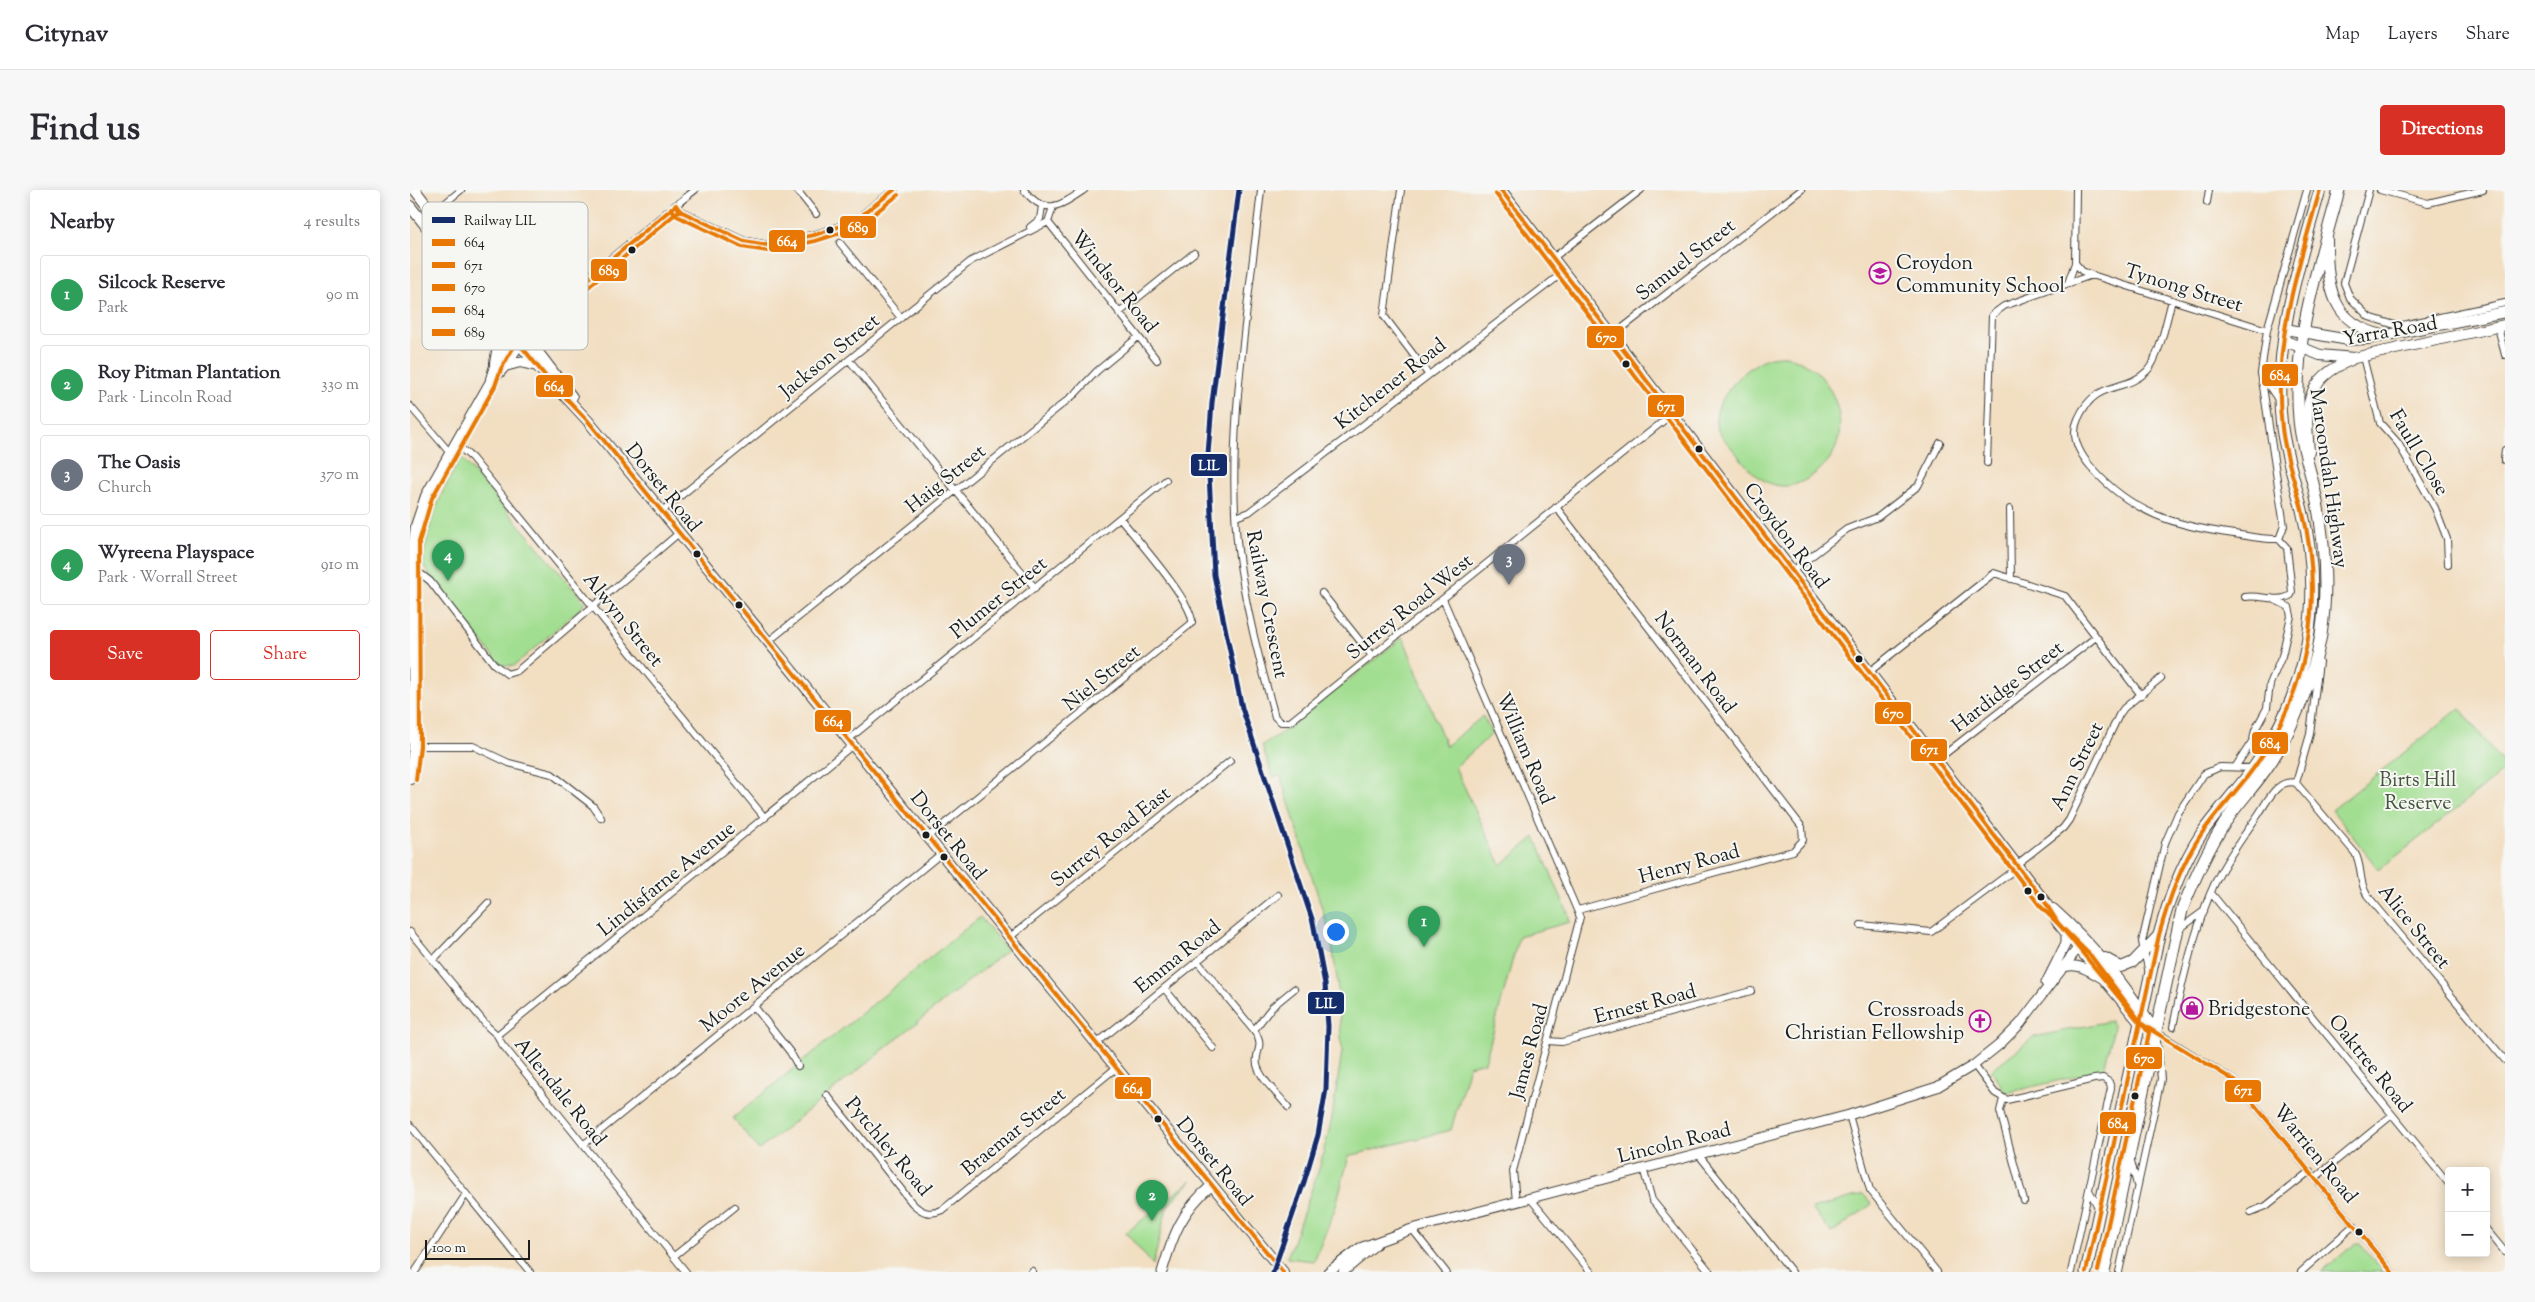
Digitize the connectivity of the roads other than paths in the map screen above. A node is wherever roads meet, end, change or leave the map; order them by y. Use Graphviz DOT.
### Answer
graph roads {
  1 [pos="415,190"];
  2 [pos="461,190"];
  3 [pos="695,190"];
  4 [pos="797,190"];
  5 [pos="894,190"];
  6 [pos="1024,190"];
  7 [pos="1084,190"];
  8 [pos="1261,190"];
  9 [pos="1399,190"];
  10 [pos="1501,190"];
  11 [pos="1641,190"];
  12 [pos="1800,190"];
  13 [pos="2076,190"];
  14 [pos="2209,190"];
  15 [pos="2307,190"];
  16 [pos="2320,190"];
  17 [pos="2339,190"];
  18 [pos="2369,190"];
  19 [pos="2380,190"];
  20 [pos="2483,190"];
  21 [pos="424,202"];
  22 [pos="446,202"];
  23 [pos="2207,202"];
  24 [pos="410,206"];
  25 [pos="676,206"];
  26 [pos="1042,206"];
  27 [pos="1053,207"];
  28 [pos="816,214"];
  29 [pos="422,221"];
  30 [pos="1048,222"];
  31 [pos="1023,233"];
  32 [pos="2327,234"];
  33 [pos="840,243"];
  34 [pos="1194,253"];
  35 [pos="1553,258"];
  36 [pos="2075,263"];
  37 [pos="1564,272"];
  38 [pos="2092,275"];
  39 [pos="588,278"];
  40 [pos="2068,283"];
  41 [pos="2172,300"];
  42 [pos="2505,303"];
  43 [pos="2505,312"];
  44 [pos="1119,313"];
  45 [pos="900,318"];
  46 [pos="2443,321"];
  47 [pos="2502,326"];
  48 [pos="2268,330"];
  49 [pos="2303,331"];
  50 [pos="2284,334"];
  51 [pos="1612,336"];
  52 [pos="2391,336"];
  53 [pos="1138,337"];
  54 [pos="2447,338"];
  55 [pos="2349,340"];
  56 [pos="2300,345"];
  57 [pos="500,350"];
  58 [pos="510,350"];
  59 [pos="527,350"];
  60 [pos="538,350"];
  61 [pos="2505,355"];
  62 [pos="2359,358"];
  63 [pos="1157,360"];
  64 [pos="850,361"];
  65 [pos="500,366"];
  66 [pos="537,366"];
  67 [pos="2261,373"];
  68 [pos="1428,374"];
  69 [pos="2281,404"];
  70 [pos="410,406"];
  71 [pos="1672,414"];
  72 [pos="588,420"];
  73 [pos="1940,443"];
  74 [pos="453,448"];
  75 [pos="2505,450"];
  76 [pos="2504,460"];
  77 [pos="1987,462"];
  78 [pos="2311,478"];
  79 [pos="1166,480"];
  80 [pos="956,490"];
  81 [pos="1556,507"];
  82 [pos="2010,509"];
  83 [pos="662,511"];
  84 [pos="1236,517"];
  85 [pos="1120,518"];
  86 [pos="679,533"];
  87 [pos="2279,539"];
  88 [pos="2448,564"];
  89 [pos="1792,571"];
  90 [pos="412,573"];
  91 [pos="2011,579"];
  92 [pos="1035,588"];
  93 [pos="1322,593"];
  94 [pos="411,597"];
  95 [pos="2245,597"];
  96 [pos="2270,598"];
  97 [pos="1442,599"];
  98 [pos="592,605"];
  99 [pos="2320,636"];
  100 [pos="2096,637"];
  101 [pos="769,641"];
  102 [pos="1372,656"];
  103 [pos="1869,672"];
  104 [pos="2161,678"];
  105 [pos="2141,695"];
  106 [pos="1281,722"];
  107 [pos="851,742"];
  108 [pos="414,746"];
  109 [pos="1937,760"];
  110 [pos="1230,761"];
  111 [pos="2236,766"];
  112 [pos="2253,768"];
  113 [pos="410,780"];
  114 [pos="2296,783"];
  115 [pos="601,818"];
  116 [pos="765,818"];
  117 [pos="928,837"];
  118 [pos="1803,840"];
  119 [pos="942,853"];
  120 [pos="2017,866"];
  121 [pos="2210,893"];
  122 [pos="1278,895"];
  123 [pos="2045,902"];
  124 [pos="488,904"];
  125 [pos="1578,910"];
  126 [pos="2205,910"];
  127 [pos="1861,925"];
  128 [pos="2177,931"];
  129 [pos="410,932"];
  130 [pos="2066,933"];
  131 [pos="2159,935"];
  132 [pos="1010,937"];
  133 [pos="2081,944"];
  134 [pos="2096,952"];
  135 [pos="2143,953"];
  136 [pos="433,960"];
  137 [pos="1197,961"];
  138 [pos="2062,968"];
  139 [pos="2150,977"];
  140 [pos="2102,978"];
  141 [pos="1164,988"];
  142 [pos="1294,989"];
  143 [pos="1751,991"];
  144 [pos="754,1006"];
  145 [pos="2033,1007"];
  146 [pos="2142,1011"];
  147 [pos="2140,1023"];
  148 [pos="2174,1027"];
  149 [pos="1254,1030"];
  150 [pos="2156,1032"];
  151 [pos="497,1035"];
  152 [pos="1548,1041"];
  153 [pos="1097,1043"];
  154 [pos="1213,1048"];
  155 [pos="2505,1060"];
  156 [pos="1974,1065"];
  157 [pos="798,1066"];
  158 [pos="1117,1068"];
  159 [pos="827,1095"];
  160 [pos="2003,1099"];
  161 [pos="1288,1107"];
  162 [pos="1848,1115"];
  163 [pos="2392,1115"];
  164 [pos="410,1125"];
  165 [pos="583,1145"];
  166 [pos="1698,1154"];
  167 [pos="2130,1155"];
  168 [pos="1643,1168"];
  169 [pos="2310,1171"];
  170 [pos="2315,1178"];
  171 [pos="2445,1179"];
  172 [pos="1212,1185"];
  173 [pos="2137,1188"];
  174 [pos="2089,1190"];
  175 [pos="466,1194"];
  176 [pos="1529,1197"];
  177 [pos="1516,1201"];
  178 [pos="2024,1201"];
  179 [pos="735,1207"];
  180 [pos="2099,1210"];
  181 [pos="2251,1212"];
  182 [pos="928,1213"];
  183 [pos="2354,1225"];
  184 [pos="1412,1229"];
  185 [pos="2490,1234"];
  186 [pos="1378,1243"];
  187 [pos="2505,1252"];
  188 [pos="674,1256"];
  189 [pos="415,1272"];
  190 [pos="530,1272"];
  191 [pos="686,1272"];
  192 [pos="1162,1272"];
  193 [pos="1283,1272"];
  194 [pos="1328,1272"];
  195 [pos="1343,1272"];
  196 [pos="1446,1272"];
  197 [pos="1591,1272"];
  198 [pos="1710,1272"];
  199 [pos="1792,1272"];
  200 [pos="1937,1272"];
  201 [pos="2071,1272"];
  202 [pos="2086,1272"];
  203 [pos="2104,1272"];
  204 [pos="2118,1272"];
  205 [pos="2301,1272"];
  206 [pos="2392,1272"];
  1 -- 21 [label="main road, Dorset Road"];
  2 -- 22 [label="street"];
  3 -- 25 [label="street"];
  4 -- 28 [label="street"];
  5 -- 25 [label="street"];
  6 -- 26 [label="street"];
  7 -- 27 [label="street"];
  8 -- 84 [label="street, Railway Crescent"];
  9 -- 68 [label="street"];
  10 -- 35 [label="main road, Croydon Road"];
  11 -- 35 [label="street"];
  12 -- 51 [label="street, Samuel Street"];
  13 -- 36 [label="street"];
  14 -- 23 [label="street"];
  15 -- 48 [label="street"];
  16 -- 50 [label="highway, Maroondah Highway"];
  17 -- 32 [label="highway, Maroondah Highway"];
  18 -- 46 [label="street"];
  19 -- 20 [label="street"];
  24 -- 29 [label="main road, Dorset Road"];
  25 -- 39 [label="street"];
  26 -- 27 [label="street"];
  26 -- 31 [label="street"];
  27 -- 30 [label="street, Windsor Road"];
  30 -- 31 [label="street, Windsor Road"];
  30 -- 44 [label="street, Windsor Road"];
  31 -- 45 [label="street, Jackson Street"];
  32 -- 49 [label="highway, Maroondah Highway"];
  32 -- 52 [label="main road"];
  33 -- 45 [label="street"];
  34 -- 44 [label="street"];
  35 -- 37 [label="main road, Croydon Road"];
  36 -- 38 [label="street, Tynong Street"];
  36 -- 40 [label="street"];
  37 -- 51 [label="main road, Croydon Road"];
  37 -- 68 [label="street, Kitchener Road"];
  38 -- 40 [label="street"];
  38 -- 41 [label="street, Tynong Street"];
  40 -- 77 [label="street"];
  41 -- 48 [label="street, Tynong Street"];
  41 -- 87 [label="street"];
  42 -- 46 [label="street"];
  43 -- 46 [label="main road, Yarra Road"];
  44 -- 53 [label="street, Windsor Road"];
  45 -- 64 [label="street, Jackson Street"];
  46 -- 52 [label="main road, Yarra Road"];
  46 -- 54 [label="main road"];
  47 -- 54 [label="main road, Yarra Road"];
  47 -- 61 [label="street"];
  48 -- 67 [label="street"];
  49 -- 50 [label="main road, Yarra Road"];
  49 -- 55 [label="main road, Yarra Road"];
  49 -- 56 [label="highway, Maroondah Highway"];
  50 -- 56 [label="main road, Yarra Road"];
  50 -- 69 [label="highway, Maroondah Highway"];
  51 -- 71 [label="main road, Croydon Road"];
  52 -- 55 [label="main road, Yarra Road"];
  53 -- 63 [label="street, Windsor Road"];
  53 -- 80 [label="street, Haig Street"];
  54 -- 62 [label="main road, Yarra Road"];
  55 -- 62 [label="main road"];
  56 -- 62 [label="main road, Yarra Road"];
  56 -- 78 [label="highway, Maroondah Highway"];
  57 -- 65 [label="main road"];
  58 -- 65 [label="main road"];
  59 -- 66 [label="main road, Dorset Road"];
  60 -- 72 [label="main road, Dorset Road"];
  62 -- 78 [label="main road"];
  62 -- 88 [label="street, Faull Close"];
  64 -- 80 [label="street"];
  64 -- 83 [label="street, Jackson Street"];
  65 -- 66 [label="main road"];
  65 -- 74 [label="main road"];
  66 -- 72 [label="main road, Dorset Road"];
  67 -- 69 [label="street"];
  67 -- 87 [label="street"];
  68 -- 84 [label="street, Kitchener Road"];
  69 -- 112 [label="highway, Maroondah Highway"];
  70 -- 74 [label="street, Alwyn Street"];
  71 -- 81 [label="street, Surrey Road West"];
  71 -- 89 [label="main road, Croydon Road"];
  72 -- 83 [label="main road, Dorset Road"];
  73 -- 89 [label="street"];
  74 -- 90 [label="main road"];
  74 -- 98 [label="street, Alwyn Street"];
  75 -- 76 [label="street"];
  78 -- 99 [label="highway, Maroondah Highway"];
  79 -- 85 [label="street, Plumer Street"];
  80 -- 92 [label="street"];
  80 -- 101 [label="street, Haig Street"];
  81 -- 97 [label="street, Surrey Road West"];
  81 -- 118 [label="street, Norman Road"];
  82 -- 91 [label="street"];
  83 -- 86 [label="main road, Dorset Road"];
  84 -- 106 [label="street, Railway Crescent"];
  85 -- 92 [label="street, Plumer Street"];
  85 -- 117 [label="street, Niel Street"];
  86 -- 98 [label="street"];
  86 -- 101 [label="main road, Dorset Road"];
  87 -- 96 [label="street"];
  89 -- 103 [label="main road, Croydon Road"];
  90 -- 94 [label="main road"];
  90 -- 98 [label="street"];
  91 -- 100 [label="street"];
  91 -- 103 [label="street"];
  92 -- 107 [label="street, Plumer Street"];
  93 -- 102 [label="street"];
  94 -- 108 [label="main road"];
  95 -- 96 [label="street"];
  96 -- 111 [label="street"];
  97 -- 102 [label="street, Surrey Road West"];
  97 -- 125 [label="street, William Road"];
  98 -- 116 [label="street, Alwyn Street"];
  99 -- 114 [label="street"];
  99 -- 128 [label="highway, Maroondah Highway"];
  100 -- 105 [label="street"];
  100 -- 109 [label="street, Hardidge Street"];
  101 -- 107 [label="main road, Dorset Road"];
  102 -- 106 [label="street, Surrey Road West"];
  103 -- 109 [label="main road, Croydon Road"];
  104 -- 105 [label="street, Ann Street"];
  105 -- 120 [label="street, Ann Street"];
  107 -- 116 [label="street, Lindisfarne Avenue"];
  107 -- 117 [label="main road, Dorset Road"];
  108 -- 113 [label="main road"];
  108 -- 115 [label="street"];
  109 -- 120 [label="main road, Croydon Road"];
  110 -- 132 [label="street, Surrey Road East"];
  111 -- 112 [label="street"];
  111 -- 135 [label="street"];
  112 -- 131 [label="highway, Maroondah Highway"];
  114 -- 121 [label="street"];
  114 -- 155 [label="street, Alice Street"];
  116 -- 151 [label="street, Lindisfarne Avenue"];
  117 -- 119 [label="main road, Dorset Road"];
  118 -- 125 [label="street, Henry Road"];
  119 -- 132 [label="main road, Dorset Road"];
  119 -- 144 [label="street, Moore Avenue"];
  120 -- 123 [label="main road, Croydon Road"];
  120 -- 127 [label="street, Ann Street"];
  121 -- 126 [label="street"];
  121 -- 163 [label="street, Oaktree Road"];
  122 -- 137 [label="street, Emma Road"];
  123 -- 130 [label="main road, Croydon Road"];
  123 -- 133 [label="main road, Croydon Road"];
  124 -- 136 [label="street"];
  125 -- 152 [label="street, James Road"];
  126 -- 128 [label="street"];
  126 -- 148 [label="street"];
  128 -- 150 [label="highway, Maroondah Highway"];
  129 -- 136 [label="street, Allendale Road"];
  130 -- 133 [label="main road, Croydon Road"];
  130 -- 145 [label="main road, Lincoln Road"];
  131 -- 135 [label="main road"];
  131 -- 139 [label="highway, Maroondah Highway"];
  132 -- 153 [label="main road, Dorset Road"];
  133 -- 134 [label="main road, Croydon Road"];
  133 -- 138 [label="main road, Lincoln Road"];
  133 -- 140 [label="main road, Croydon Road"];
  134 -- 135 [label="main road"];
  134 -- 146 [label="main road, Croydon Road"];
  135 -- 139 [label="street"];
  136 -- 151 [label="street, Allendale Road"];
  137 -- 141 [label="street, Emma Road"];
  137 -- 149 [label="street"];
  138 -- 140 [label="main road"];
  138 -- 145 [label="main road, Lincoln Road"];
  139 -- 146 [label="highway, Maroondah Highway"];
  140 -- 147 [label="main road, Croydon Road"];
  141 -- 153 [label="street, Emma Road"];
  141 -- 154 [label="street"];
  142 -- 149 [label="street"];
  143 -- 152 [label="street, Ernest Road"];
  144 -- 157 [label="street"];
  144 -- 165 [label="street, Moore Avenue"];
  145 -- 156 [label="main road, Lincoln Road"];
  146 -- 147 [label="highway, Maroondah Highway"];
  146 -- 150 [label="main road, Croydon Road"];
  147 -- 150 [label="main road, Croydon Road"];
  147 -- 180 [label="highway, Maroondah Highway"];
  149 -- 161 [label="street"];
  150 -- 167 [label="highway, Maroondah Highway"];
  150 -- 169 [label="street, Warrien Road"];
  150 -- 173 [label="street"];
  151 -- 165 [label="street, Allendale Road"];
  152 -- 177 [label="street, James Road"];
  153 -- 158 [label="main road, Dorset Road"];
  156 -- 160 [label="street"];
  156 -- 162 [label="main road, Lincoln Road"];
  158 -- 172 [label="main road, Dorset Road"];
  158 -- 182 [label="street, Braemar Street"];
  159 -- 182 [label="street, Pytchley Road"];
  160 -- 174 [label="street"];
  160 -- 178 [label="street"];
  162 -- 166 [label="main road, Lincoln Road"];
  162 -- 200 [label="street"];
  163 -- 170 [label="street"];
  163 -- 171 [label="street, Oaktree Road"];
  164 -- 175 [label="street"];
  165 -- 188 [label="street, Allendale Road"];
  166 -- 168 [label="main road, Lincoln Road"];
  166 -- 199 [label="street"];
  167 -- 173 [label="street"];
  167 -- 203 [label="highway, Maroondah Highway"];
  168 -- 176 [label="main road, Lincoln Road"];
  168 -- 198 [label="street"];
  169 -- 170 [label="street, Warrien Road"];
  169 -- 181 [label="street"];
  170 -- 183 [label="street, Warrien Road"];
  172 -- 192 [label="main road"];
  172 -- 193 [label="main road, Dorset Road"];
  173 -- 204 [label="street"];
  174 -- 180 [label="street"];
  174 -- 201 [label="street"];
  175 -- 189 [label="street"];
  175 -- 190 [label="street"];
  176 -- 177 [label="main road, Lincoln Road"];
  176 -- 197 [label="street"];
  177 -- 184 [label="main road, Lincoln Road"];
  179 -- 188 [label="street"];
  180 -- 202 [label="highway, Maroondah Highway"];
  183 -- 205 [label="street"];
  183 -- 206 [label="street, Warrien Road"];
  184 -- 186 [label="main road, Lincoln Road"];
  184 -- 196 [label="street"];
  185 -- 187 [label="street"];
  186 -- 194 [label="main road, Lincoln Road"];
  186 -- 195 [label="main road, Lincoln Road"];
  188 -- 191 [label="street, Allendale Road"];
}
